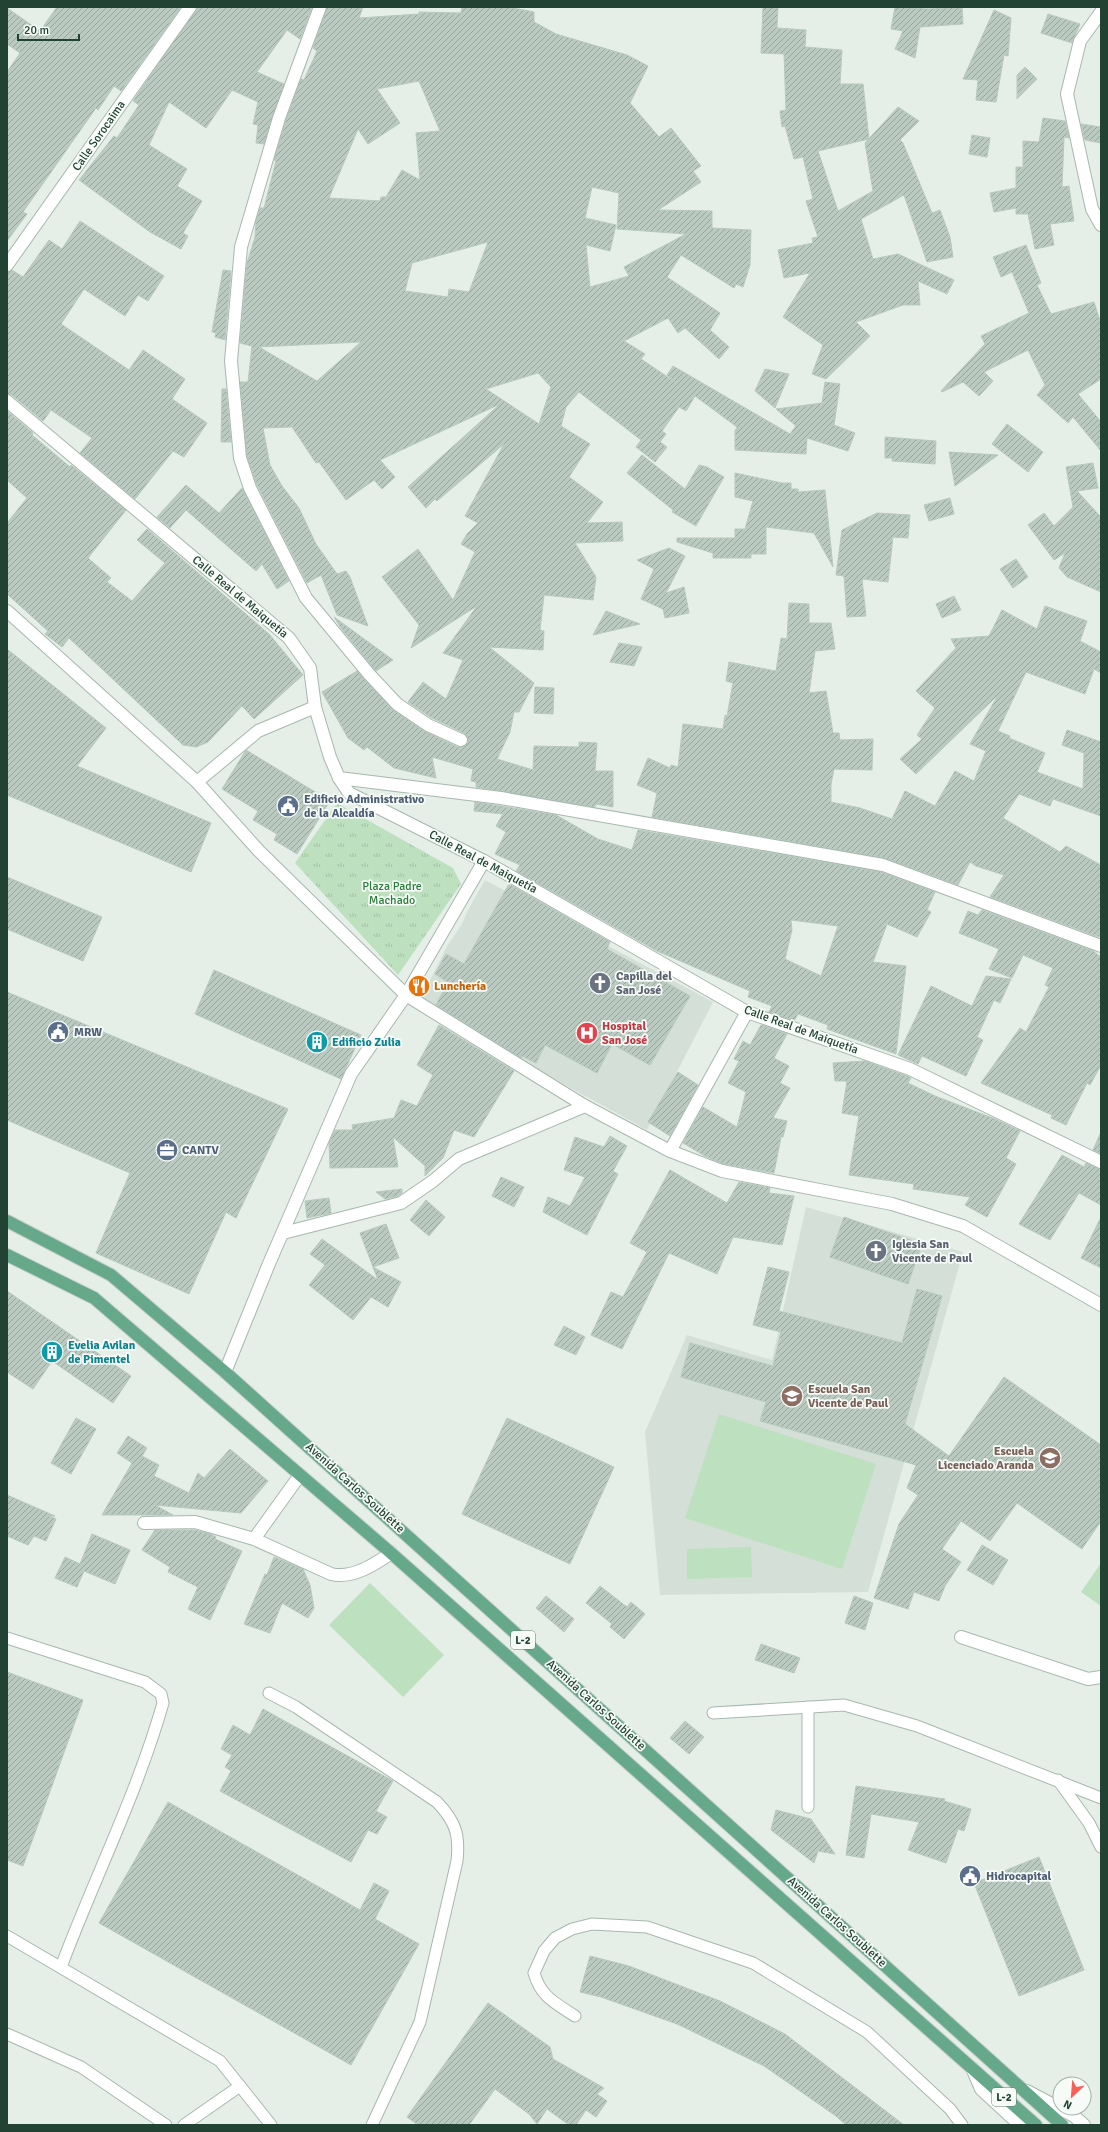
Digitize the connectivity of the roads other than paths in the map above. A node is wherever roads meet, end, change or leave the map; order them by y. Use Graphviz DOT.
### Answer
graph roads {
  1 [pos="190,7"];
  2 [pos="320,7"];
  3 [pos="1101,12"];
  4 [pos="1101,225"];
  5 [pos="7,265"];
  6 [pos="7,401"];
  7 [pos="7,611"];
  8 [pos="315,707"];
  9 [pos="461,740"];
  10 [pos="339,778"];
  11 [pos="197,782"];
  12 [pos="484,861"];
  13 [pos="1101,946"];
  14 [pos="406,995"];
  15 [pos="747,1012"];
  16 [pos="585,1106"];
  17 [pos="670,1151"];
  18 [pos="1101,1162"];
  19 [pos="7,1221"];
  20 [pos="283,1233"];
  21 [pos="7,1256"];
  22 [pos="1101,1305"];
  23 [pos="226,1372"];
  24 [pos="300,1475"];
  25 [pos="144,1523"];
  26 [pos="254,1539"];
  27 [pos="391,1553"];
  28 [pos="961,1637"];
  29 [pos="7,1638"];
  30 [pos="1101,1677"];
  31 [pos="269,1693"];
  32 [pos="808,1707"];
  33 [pos="713,1713"];
  34 [pos="1058,1780"];
  35 [pos="1101,1798"];
  36 [pos="808,1807"];
  37 [pos="1101,1847"];
  38 [pos="7,1936"];
  39 [pos="60,1967"];
  40 [pos="575,2016"];
  41 [pos="7,2034"];
  42 [pos="972,2068"];
  43 [pos="240,2086"];
  44 [pos="1019,2086"];
  45 [pos="166,2125"];
  46 [pos="184,2125"];
  47 [pos="271,2125"];
  48 [pos="372,2125"];
  49 [pos="962,2125"];
  50 [pos="1020,2125"];
  51 [pos="1036,2125"];
  52 [pos="1062,2125"];
  53 [pos="1084,2125"];
  1 -- 5 [label="street, Calle Sorocaima"];
  2 -- 9 [label="street"];
  3 -- 4 [label="street"];
  6 -- 8 [label="street, Calle Real de Maiquetía"];
  7 -- 11 [label="street"];
  8 -- 10 [label="street, Calle Real de Maiquetía"];
  8 -- 11 [label="street"];
  10 -- 12 [label="street, Calle Real de Maiquetía"];
  10 -- 13 [label="street"];
  11 -- 14 [label="street"];
  12 -- 14 [label="street"];
  12 -- 15 [label="street, Calle Real de Maiquetía"];
  14 -- 16 [label="street"];
  14 -- 20 [label="street"];
  15 -- 17 [label="street"];
  15 -- 18 [label="street, Calle Real de Maiquetía"];
  16 -- 17 [label="street"];
  16 -- 20 [label="street"];
  17 -- 22 [label="street"];
  19 -- 23 [label="main road, Avenida Carlos Soublette / L-2"];
  20 -- 23 [label="street"];
  21 -- 24 [label="main road, Avenida Carlos Soublette / L-2"];
  23 -- 44 [label="main road, Avenida Carlos Soublette / L-2"];
  24 -- 26 [label="street"];
  24 -- 27 [label="main road, Avenida Carlos Soublette / L-2"];
  25 -- 26 [label="street"];
  26 -- 27 [label="street"];
  27 -- 42 [label="main road, Avenida Carlos Soublette / L-2"];
  28 -- 30 [label="street"];
  29 -- 39 [label="lane"];
  31 -- 48 [label="lane"];
  32 -- 33 [label="lane"];
  32 -- 34 [label="lane"];
  32 -- 36 [label="lane"];
  34 -- 35 [label="lane"];
  34 -- 37 [label="lane"];
  38 -- 39 [label="lane"];
  39 -- 43 [label="lane"];
  40 -- 49 [label="lane"];
  41 -- 45 [label="lane"];
  42 -- 50 [label="street, Avenida Carlos Soublette / L-2"];
  42 -- 51 [label="main road, L-2"];
  43 -- 46 [label="lane"];
  43 -- 47 [label="lane"];
  44 -- 52 [label="main road, L-2"];
  44 -- 53 [label="street, Avenida Carlos Soublette / L-2"];
}
